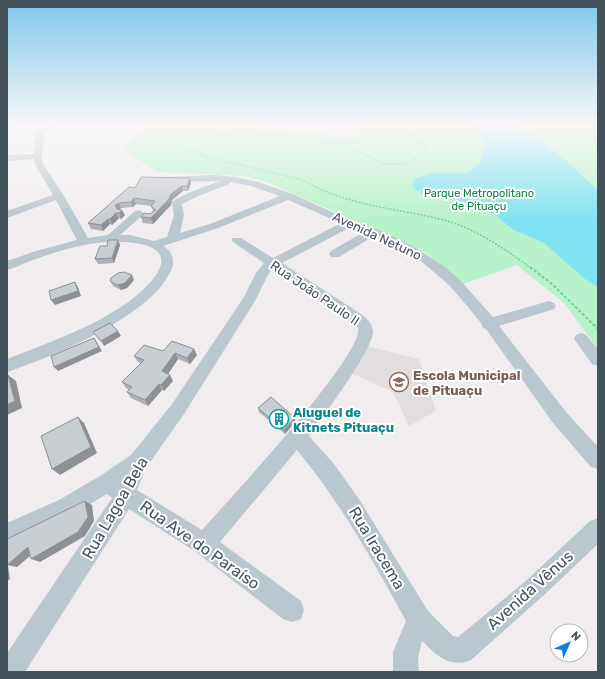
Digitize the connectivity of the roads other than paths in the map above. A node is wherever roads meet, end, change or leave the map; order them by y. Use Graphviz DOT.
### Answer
graph roads {
  1 [pos="38,156"];
  2 [pos="27,157"];
  3 [pos="7,158"];
  4 [pos="166,179"];
  5 [pos="232,180"];
  6 [pos="59,196"];
  7 [pos="288,196"];
  8 [pos="124,211"];
  9 [pos="139,213"];
  10 [pos="7,215"];
  11 [pos="151,215"];
  12 [pos="350,223"];
  13 [pos="373,232"];
  14 [pos="112,239"];
  15 [pos="172,240"];
  16 [pos="237,240"];
  17 [pos="84,242"];
  18 [pos="156,244"];
  19 [pos="335,254"];
  20 [pos="272,264"];
  21 [pos="7,266"];
  22 [pos="549,306"];
  23 [pos="488,324"];
  24 [pos="581,340"];
  25 [pos="598,360"];
  26 [pos="7,366"];
  27 [pos="297,436"];
  28 [pos="598,460"];
  29 [pos="116,489"];
  30 [pos="598,529"];
  31 [pos="7,534"];
  32 [pos="204,544"];
  33 [pos="292,610"];
  34 [pos="419,620"];
  35 [pos="462,651"];
  36 [pos="10,672"];
  37 [pos="406,672"];
  1 -- 6 [label="street"];
  2 -- 3 [label="street"];
  4 -- 5 [label="street, Avenida Netuno"];
  5 -- 7 [label="street, Avenida Netuno"];
  5 -- 15 [label="street"];
  6 -- 10 [label="street"];
  6 -- 17 [label="street"];
  7 -- 12 [label="street, Avenida Netuno"];
  7 -- 15 [label="street"];
  8 -- 9 [label="street"];
  9 -- 11 [label="street"];
  9 -- 14 [label="street"];
  12 -- 13 [label="street, Avenida Netuno"];
  12 -- 20 [label="street, Rua Lagoa Bela"];
  13 -- 19 [label="street"];
  13 -- 23 [label="street, Avenida Netuno"];
  14 -- 17 [label="street"];
  14 -- 18 [label="street"];
  15 -- 18 [label="street"];
  16 -- 20 [label="street, Rua João Paulo II"];
  17 -- 21 [label="street"];
  18 -- 26 [label="street"];
  20 -- 27 [label="street, Rua João Paulo II"];
  20 -- 29 [label="street, Rua Lagoa Bela"];
  22 -- 23 [label="street"];
  23 -- 28 [label="street, Avenida Netuno"];
  24 -- 25 [label="street"];
  27 -- 32 [label="street, Rua João Paulo II"];
  27 -- 34 [label="street, Rua Iracema"];
  29 -- 31 [label="street"];
  29 -- 32 [label="street, Rua Ave do Paraíso"];
  29 -- 36 [label="street, Rua Lagoa Bela"];
  30 -- 35 [label="street, Avenida Vênus"];
  32 -- 33 [label="street, Rua Ave do Paraíso"];
  34 -- 35 [label="street, Rua Iracema"];
  34 -- 37 [label="street"];
}
